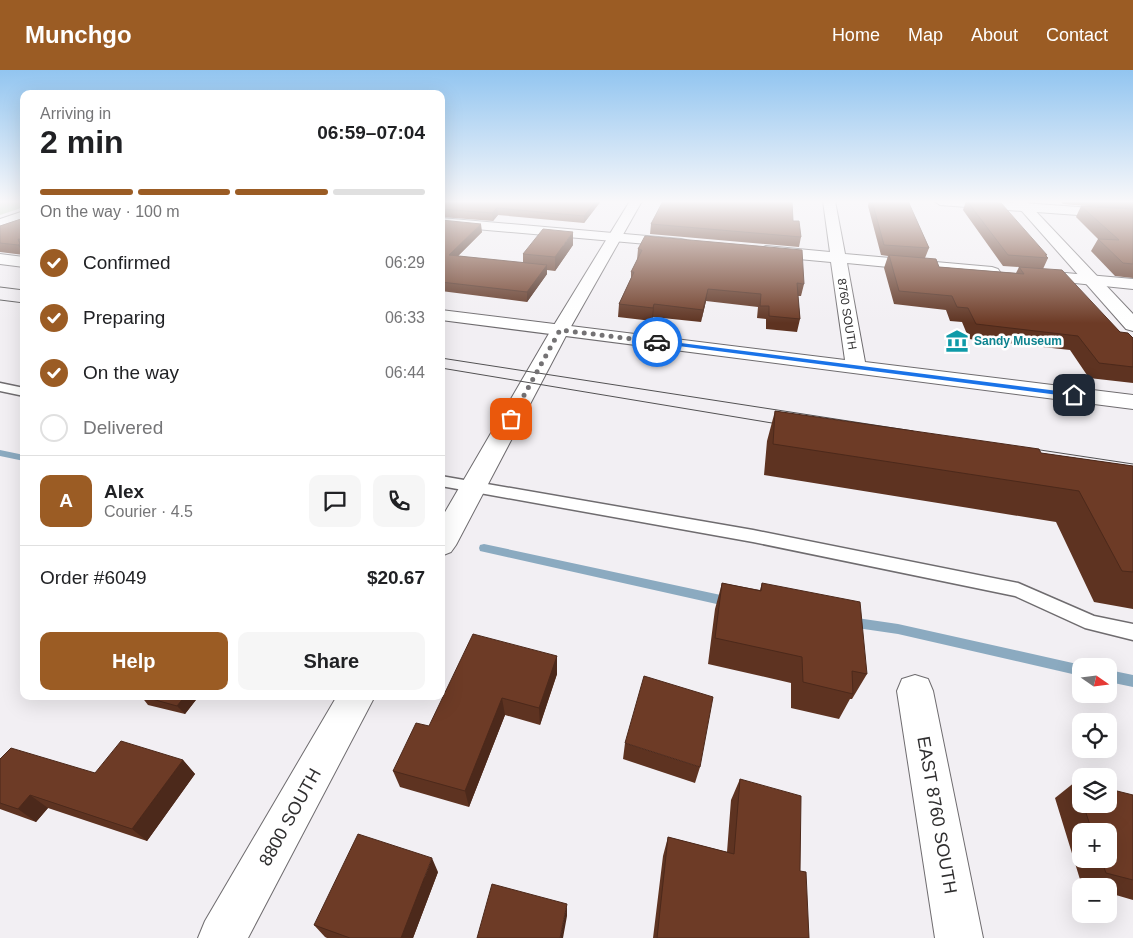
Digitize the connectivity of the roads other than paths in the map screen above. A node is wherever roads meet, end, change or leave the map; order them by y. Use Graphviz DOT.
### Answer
graph roads {
  1 [pos="612,242"];
  2 [pos="663,242"];
  3 [pos="835,242"];
  4 [pos="1057,242"];
  5 [pos="700,245"];
  6 [pos="749,250"];
  7 [pos="838,258"];
  8 [pos="0,259"];
  9 [pos="20,262"];
  10 [pos="1093,281"];
  11 [pos="1133,284"];
  12 [pos="445,316"];
  13 [pos="1133,325"];
  14 [pos="560,330"];
  15 [pos="856,367"];
  16 [pos="0,386"];
  17 [pos="20,391"];
  18 [pos="1133,402"];
  19 [pos="445,482"];
  20 [pos="473,488"];
  21 [pos="445,538"];
  22 [pos="1133,632"];
  23 [pos="915,691"];
  24 [pos="355,700"];
  25 [pos="222,938"];
  26 [pos="959,938"];
  1 -- 14 [label="street"];
  2 -- 5 [label="street"];
  3 -- 7 [label="street, 8760 SOUTH"];
  4 -- 10 [label="street"];
  6 -- 7 [label="street"];
  7 -- 10 [label="street"];
  7 -- 15 [label="street, 8760 SOUTH"];
  8 -- 9 [label="street"];
  10 -- 11 [label="street"];
  10 -- 13 [label="street"];
  12 -- 14 [label="street"];
  14 -- 15 [label="street"];
  14 -- 20 [label="street"];
  15 -- 18 [label="street"];
  16 -- 17 [label="lane"];
  19 -- 20 [label="lane"];
  20 -- 21 [label="street"];
  20 -- 22 [label="lane"];
  23 -- 26 [label="street, EAST 8760 SOUTH"];
  24 -- 25 [label="street, 8800 SOUTH"];
}
